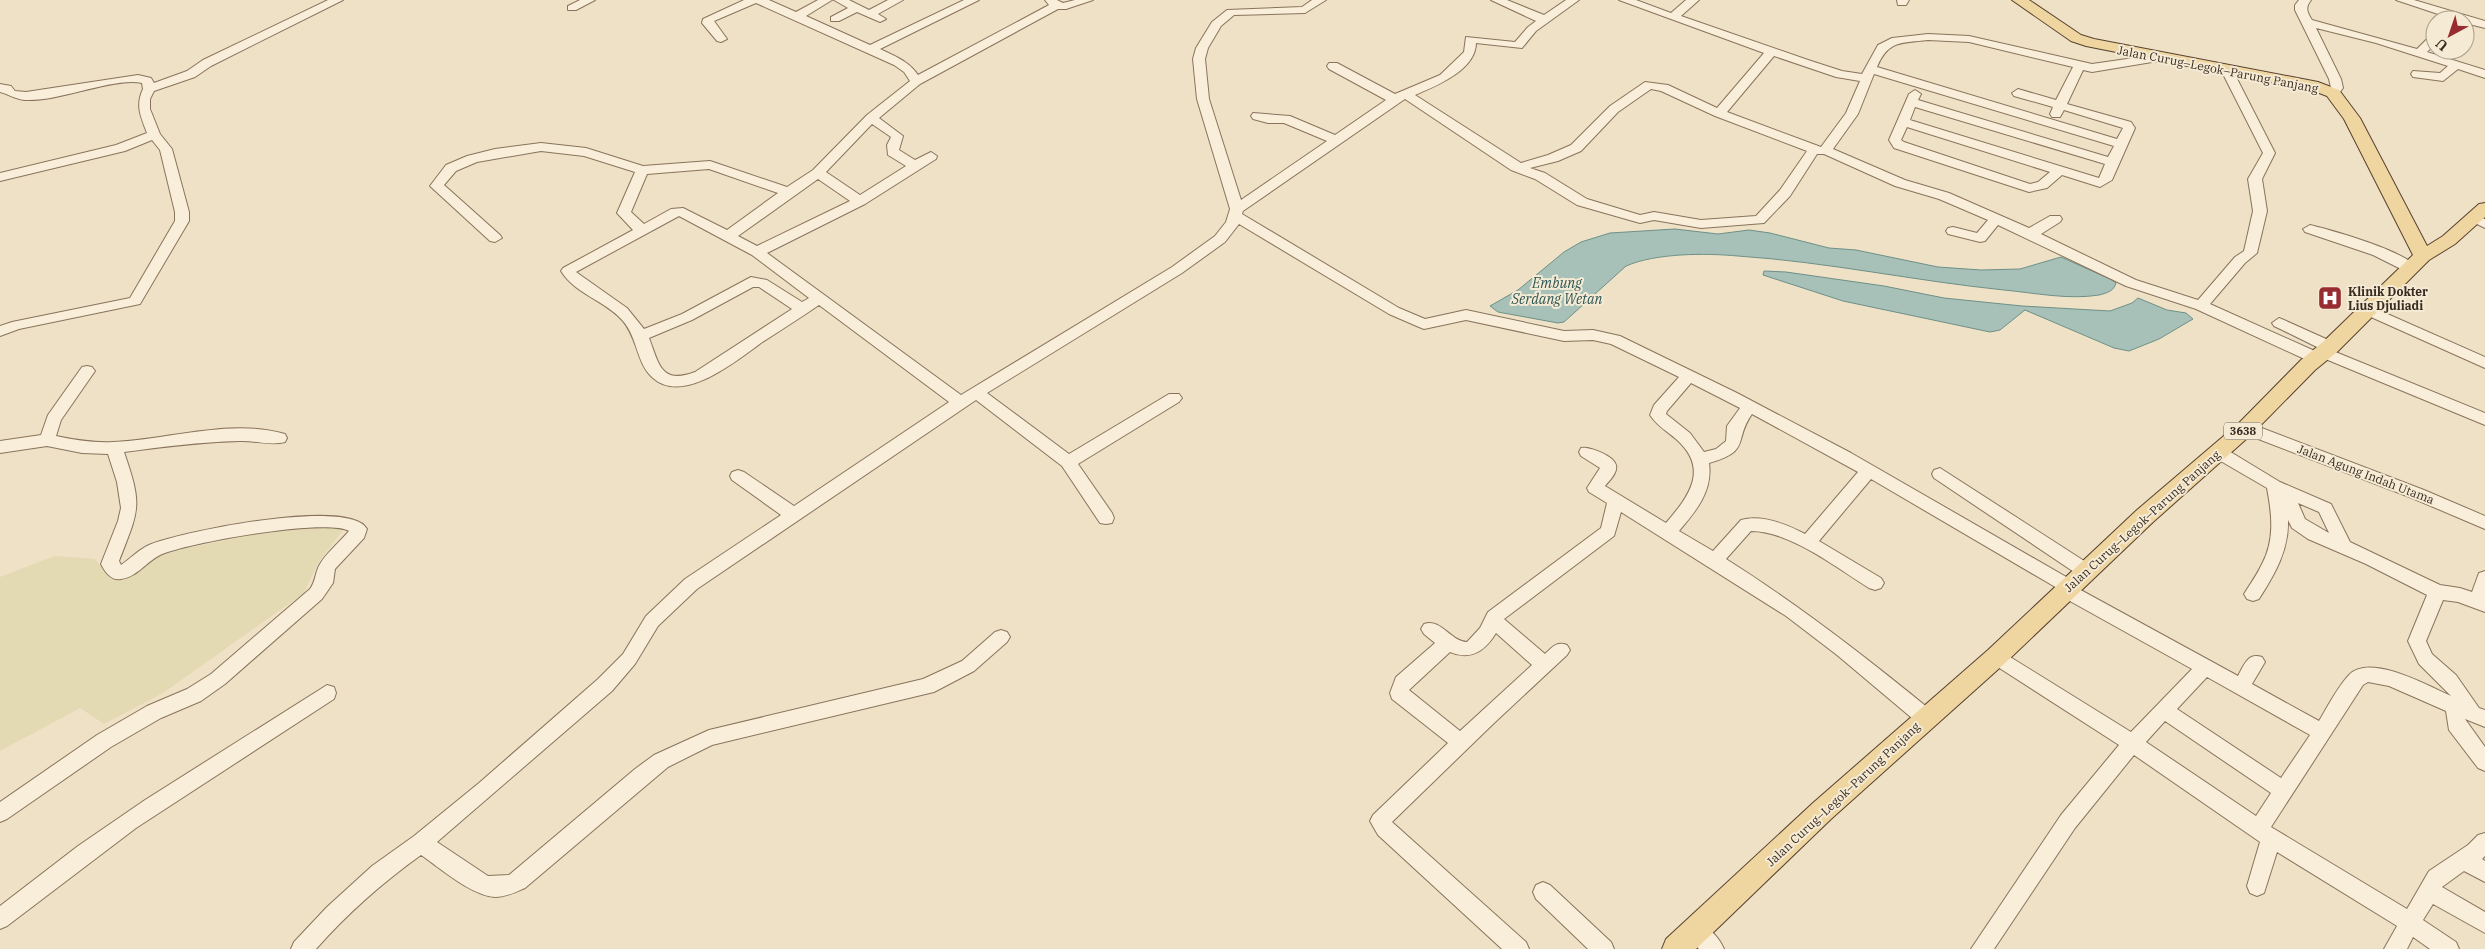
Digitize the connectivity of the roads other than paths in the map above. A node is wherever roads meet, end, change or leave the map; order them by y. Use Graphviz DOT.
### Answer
graph roads {
  1 [pos="337,0"];
  2 [pos="589,0"];
  3 [pos="753,0"];
  4 [pos="760,0"];
  5 [pos="826,0"];
  6 [pos="840,0"];
  7 [pos="896,0"];
  8 [pos="973,0"];
  9 [pos="1087,0"];
  10 [pos="1320,0"];
  11 [pos="1497,0"];
  12 [pos="1573,0"];
  13 [pos="1625,0"];
  14 [pos="1693,0"];
  15 [pos="2019,0"];
  16 [pos="2305,0"];
  17 [pos="2402,0"];
  18 [pos="1053,2"];
  19 [pos="572,8"];
  20 [pos="856,8"];
  21 [pos="869,14"];
  22 [pos="796,16"];
  23 [pos="1673,17"];
  24 [pos="835,18"];
  25 [pos="880,19"];
  26 [pos="1545,20"];
  27 [pos="2306,22"];
  28 [pos="2485,25"];
  29 [pos="721,39"];
  30 [pos="2425,48"];
  31 [pos="871,49"];
  32 [pos="1772,51"];
  33 [pos="2420,53"];
  34 [pos="2158,57"];
  35 [pos="2456,64"];
  36 [pos="1333,66"];
  37 [pos="2080,66"];
  38 [pos="2227,70"];
  39 [pos="1868,74"];
  40 [pos="2417,74"];
  41 [pos="2485,74"];
  42 [pos="916,81"];
  43 [pos="1921,83"];
  44 [pos="0,88"];
  45 [pos="149,89"];
  46 [pos="2018,93"];
  47 [pos="2333,93"];
  48 [pos="1400,97"];
  49 [pos="1911,102"];
  50 [pos="2060,104"];
  51 [pos="1719,113"];
  52 [pos="1256,116"];
  53 [pos="871,118"];
  54 [pos="1902,121"];
  55 [pos="2052,123"];
  56 [pos="154,135"];
  57 [pos="1336,140"];
  58 [pos="2042,141"];
  59 [pos="2122,144"];
  60 [pos="1819,150"];
  61 [pos="931,156"];
  62 [pos="2033,160"];
  63 [pos="2112,162"];
  64 [pos="915,166"];
  65 [pos="1516,166"];
  66 [pos="642,170"];
  67 [pos="2060,170"];
  68 [pos="818,173"];
  69 [pos="0,177"];
  70 [pos="788,192"];
  71 [pos="860,201"];
  72 [pos="1236,213"];
  73 [pos="2481,217"];
  74 [pos="1996,218"];
  75 [pos="2055,219"];
  76 [pos="2310,229"];
  77 [pos="1952,230"];
  78 [pos="643,231"];
  79 [pos="2026,232"];
  80 [pos="727,237"];
  81 [pos="495,238"];
  82 [pos="757,252"];
  83 [pos="2416,262"];
  84 [pos="820,297"];
  85 [pos="2201,306"];
  86 [pos="802,309"];
  87 [pos="2367,310"];
  88 [pos="2279,323"];
  89 [pos="0,331"];
  90 [pos="641,336"];
  91 [pos="2261,342"];
  92 [pos="2319,356"];
  93 [pos="2485,363"];
  94 [pos="87,371"];
  95 [pos="1688,376"];
  96 [pos="976,392"];
  97 [pos="1174,398"];
  98 [pos="960,402"];
  99 [pos="1748,406"];
  100 [pos="2485,419"];
  101 [pos="2246,428"];
  102 [pos="279,438"];
  103 [pos="47,440"];
  104 [pos="0,447"];
  105 [pos="114,448"];
  106 [pos="1588,452"];
  107 [pos="2218,452"];
  108 [pos="1701,459"];
  109 [pos="1068,462"];
  110 [pos="1868,472"];
  111 [pos="1940,474"];
  112 [pos="738,476"];
  113 [pos="2279,487"];
  114 [pos="1616,501"];
  115 [pos="794,515"];
  116 [pos="1106,518"];
  117 [pos="2485,523"];
  118 [pos="1668,532"];
  119 [pos="1808,542"];
  120 [pos="2344,547"];
  121 [pos="1715,560"];
  122 [pos="2086,571"];
  123 [pos="2485,578"];
  124 [pos="1875,583"];
  125 [pos="2067,588"];
  126 [pos="2437,592"];
  127 [pos="2253,594"];
  128 [pos="2480,603"];
  129 [pos="1494,621"];
  130 [pos="1430,629"];
  131 [pos="1001,637"];
  132 [pos="1448,643"];
  133 [pos="1561,650"];
  134 [pos="1996,657"];
  135 [pos="2256,662"];
  136 [pos="1544,664"];
  137 [pos="2206,666"];
  138 [pos="2241,687"];
  139 [pos="328,693"];
  140 [pos="2165,711"];
  141 [pos="2471,713"];
  142 [pos="1926,718"];
  143 [pos="2322,732"];
  144 [pos="1462,743"];
  145 [pos="2130,743"];
  146 [pos="2485,762"];
  147 [pos="2283,791"];
  148 [pos="0,813"];
  149 [pos="2265,833"];
  150 [pos="2485,842"];
  151 [pos="421,843"];
  152 [pos="2463,859"];
  153 [pos="2485,872"];
  154 [pos="2257,886"];
  155 [pos="2430,891"];
  156 [pos="1543,892"];
  157 [pos="0,919"];
  158 [pos="2411,922"];
  159 [pos="2485,924"];
  160 [pos="1696,931"];
  161 [pos="302,949"];
  162 [pos="1518,949"];
  163 [pos="1603,949"];
  164 [pos="1676,949"];
  165 [pos="1713,949"];
  166 [pos="1982,949"];
  167 [pos="2395,949"];
  168 [pos="2448,949"];
  1 -- 45 [label="street"];
  2 -- 19 [label="street"];
  3 -- 29 [label="street"];
  4 -- 22 [label="street"];
  5 -- 22 [label="street"];
  6 -- 20 [label="street"];
  7 -- 21 [label="street"];
  8 -- 31 [label="street"];
  9 -- 18 [label="street"];
  10 -- 72 [label="street"];
  11 -- 26 [label="street"];
  12 -- 26 [label="street"];
  13 -- 23 [label="street"];
  14 -- 23 [label="street"];
  15 -- 34 [label="main road, Jalan Curug–Legok–Parung Panjang"];
  16 -- 27 [label="street"];
  17 -- 28 [label="street"];
  18 -- 42 [label="street"];
  20 -- 21 [label="street"];
  20 -- 24 [label="street"];
  21 -- 25 [label="street"];
  22 -- 31 [label="street"];
  23 -- 32 [label="street"];
  26 -- 48 [label="street"];
  27 -- 33 [label="street"];
  27 -- 47 [label="street"];
  30 -- 33 [label="street"];
  31 -- 42 [label="street"];
  32 -- 39 [label="street"];
  32 -- 51 [label="street"];
  33 -- 35 [label="street"];
  34 -- 37 [label="street"];
  34 -- 38 [label="main road, Jalan Curug–Legok–Parung Panjang"];
  35 -- 40 [label="street"];
  35 -- 41 [label="street"];
  36 -- 48 [label="street"];
  37 -- 39 [label="street"];
  37 -- 50 [label="street"];
  38 -- 47 [label="main road, Jalan Curug–Legok–Parung Panjang"];
  38 -- 85 [label="street"];
  39 -- 43 [label="street"];
  39 -- 60 [label="street"];
  42 -- 53 [label="street"];
  43 -- 49 [label="street"];
  43 -- 55 [label="street"];
  44 -- 45 [label="street"];
  45 -- 56 [label="street"];
  46 -- 50 [label="street"];
  47 -- 83 [label="main road, Jalan Curug–Legok–Parung Panjang"];
  48 -- 57 [label="street"];
  48 -- 65 [label="street"];
  49 -- 54 [label="street"];
  49 -- 58 [label="street"];
  50 -- 55 [label="street"];
  50 -- 59 [label="street"];
  51 -- 60 [label="street"];
  51 -- 65 [label="street"];
  52 -- 57 [label="street"];
  53 -- 64 [label="street"];
  53 -- 68 [label="street"];
  54 -- 62 [label="street"];
  54 -- 67 [label="street"];
  55 -- 58 [label="street"];
  55 -- 59 [label="street"];
  56 -- 69 [label="street"];
  56 -- 89 [label="street"];
  57 -- 72 [label="street"];
  58 -- 62 [label="street"];
  58 -- 63 [label="street"];
  59 -- 63 [label="street"];
  60 -- 65 [label="street"];
  60 -- 74 [label="street"];
  61 -- 64 [label="street"];
  62 -- 67 [label="street"];
  63 -- 67 [label="street"];
  64 -- 71 [label="street"];
  66 -- 70 [label="street"];
  66 -- 78 [label="street"];
  66 -- 81 [label="street"];
  68 -- 70 [label="street"];
  68 -- 71 [label="street"];
  70 -- 80 [label="street"];
  71 -- 82 [label="street"];
  72 -- 95 [label="street"];
  72 -- 96 [label="street"];
  73 -- 83 [label="main road"];
  74 -- 77 [label="street"];
  74 -- 79 [label="street"];
  75 -- 79 [label="street"];
  76 -- 83 [label="street"];
  78 -- 80 [label="street"];
  78 -- 90 [label="street"];
  79 -- 85 [label="street"];
  80 -- 82 [label="street"];
  82 -- 84 [label="street"];
  83 -- 87 [label="main road, Jalan Curug–Legok–Parung Panjang / 3638"];
  84 -- 86 [label="street"];
  84 -- 98 [label="street"];
  85 -- 92 [label="street"];
  86 -- 90 [label="street"];
  86 -- 90 [label="street"];
  87 -- 92 [label="main road, Jalan Curug–Legok–Parung Panjang / 3638"];
  87 -- 93 [label="street"];
  88 -- 92 [label="street"];
  91 -- 92 [label="street"];
  92 -- 100 [label="street"];
  92 -- 101 [label="main road, Jalan Curug–Legok–Parung Panjang / 3638"];
  94 -- 103 [label="street"];
  95 -- 99 [label="street"];
  95 -- 108 [label="street"];
  96 -- 98 [label="street"];
  96 -- 109 [label="street"];
  97 -- 109 [label="street"];
  98 -- 115 [label="street"];
  99 -- 108 [label="street"];
  99 -- 110 [label="street"];
  101 -- 107 [label="main road, Jalan Curug–Legok–Parung Panjang / 3638"];
  101 -- 117 [label="street, Jalan Agung Indah Utama"];
  102 -- 105 [label="street"];
  103 -- 104 [label="street"];
  103 -- 105 [label="street"];
  105 -- 148 [label="street"];
  106 -- 114 [label="street"];
  107 -- 113 [label="street"];
  107 -- 122 [label="main road, Jalan Curug–Legok–Parung Panjang / 3638"];
  108 -- 118 [label="street"];
  109 -- 116 [label="street"];
  110 -- 119 [label="street"];
  110 -- 125 [label="street"];
  111 -- 122 [label="street"];
  112 -- 115 [label="street"];
  113 -- 120 [label="street"];
  113 -- 120 [label="street"];
  113 -- 127 [label="street"];
  114 -- 118 [label="street"];
  114 -- 129 [label="street"];
  115 -- 151 [label="street"];
  118 -- 121 [label="street"];
  119 -- 121 [label="street"];
  119 -- 124 [label="street"];
  120 -- 126 [label="street"];
  121 -- 142 [label="street"];
  122 -- 125 [label="main road, Jalan Curug–Legok–Parung Panjang / 3638"];
  123 -- 128 [label="street"];
  125 -- 134 [label="main road, Jalan Curug–Legok–Parung Panjang / 3638"];
  125 -- 137 [label="street"];
  126 -- 128 [label="street"];
  126 -- 141 [label="street"];
  129 -- 132 [label="street"];
  129 -- 136 [label="street"];
  130 -- 132 [label="street"];
  131 -- 151 [label="street"];
  132 -- 144 [label="street"];
  133 -- 136 [label="street"];
  134 -- 142 [label="main road, Jalan Curug–Legok–Parung Panjang / 3638"];
  134 -- 145 [label="street"];
  135 -- 138 [label="street"];
  136 -- 144 [label="street"];
  137 -- 138 [label="street"];
  137 -- 140 [label="street"];
  138 -- 143 [label="street"];
  139 -- 157 [label="street"];
  140 -- 145 [label="street"];
  140 -- 147 [label="street"];
  141 -- 143 [label="street"];
  141 -- 146 [label="street"];
  142 -- 160 [label="main road, Jalan Curug–Legok–Parung Panjang / 3638"];
  143 -- 147 [label="street"];
  144 -- 162 [label="street"];
  145 -- 149 [label="street"];
  145 -- 166 [label="street"];
  147 -- 149 [label="street"];
  149 -- 154 [label="street"];
  149 -- 158 [label="street"];
  150 -- 152 [label="street"];
  151 -- 161 [label="street"];
  152 -- 153 [label="street"];
  152 -- 155 [label="street"];
  155 -- 158 [label="street"];
  155 -- 159 [label="street"];
  156 -- 163 [label="street"];
  158 -- 167 [label="street"];
  158 -- 168 [label="street"];
  160 -- 164 [label="main road, Jalan Curug–Legok–Parung Panjang / 3638"];
  160 -- 165 [label="street"];
}
